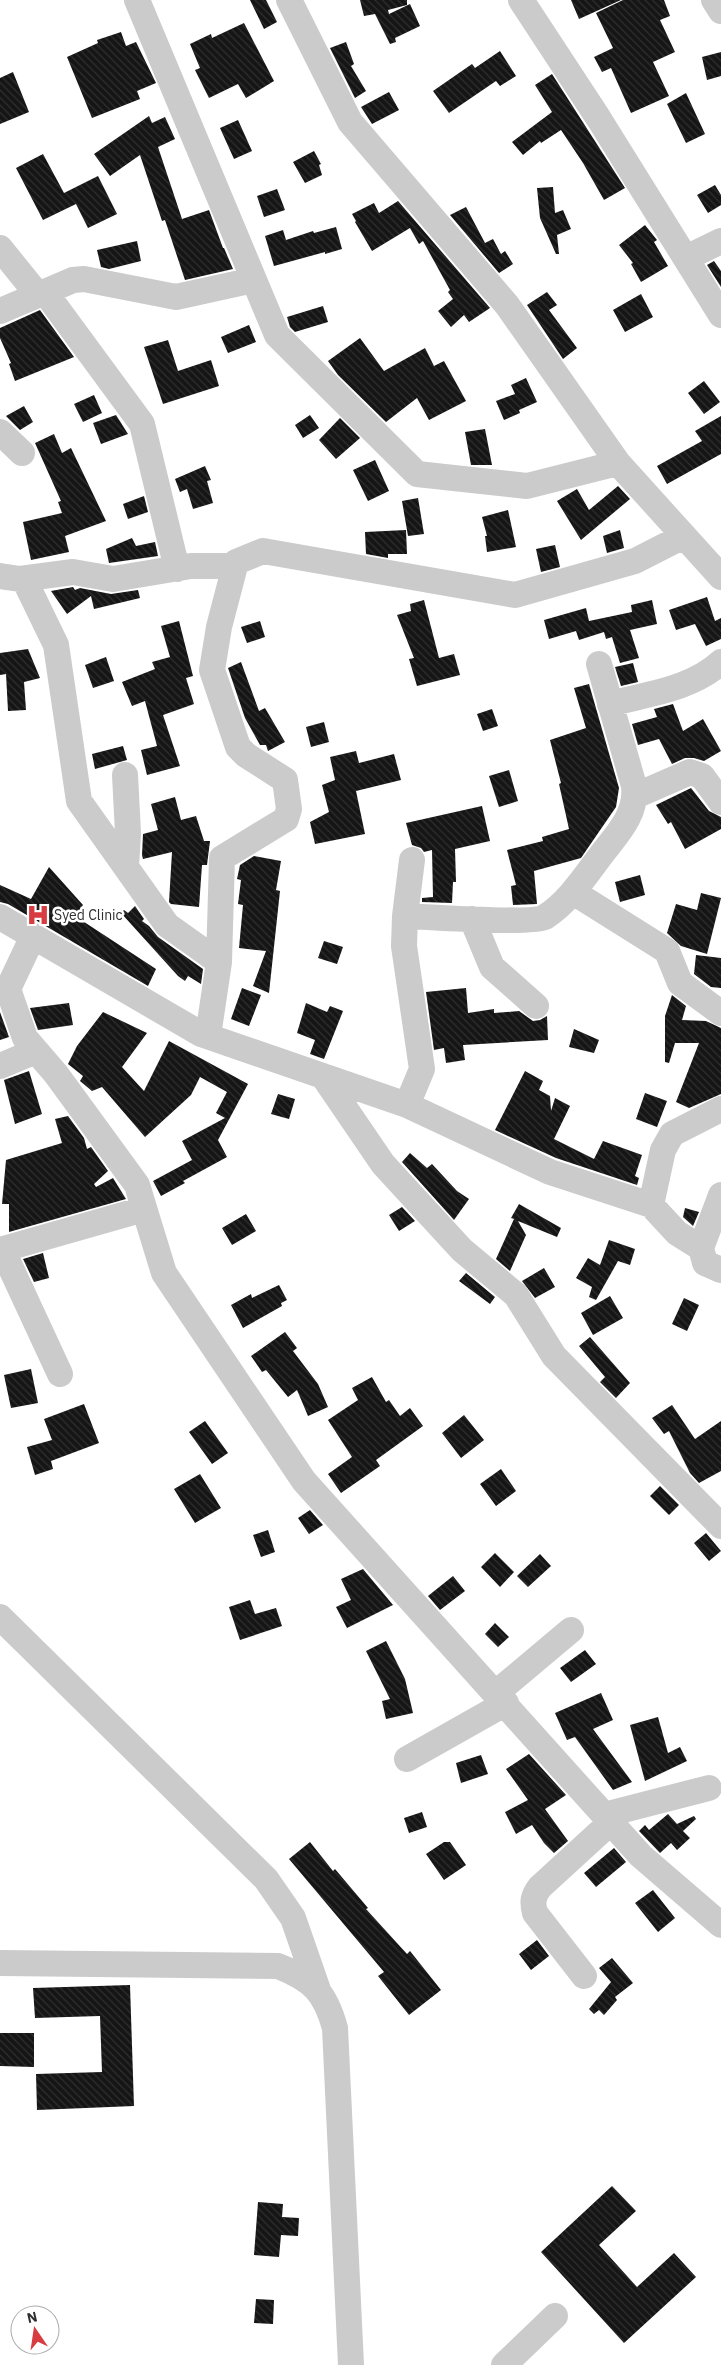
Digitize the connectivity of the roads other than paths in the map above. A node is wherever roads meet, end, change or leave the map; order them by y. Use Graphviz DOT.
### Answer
graph roads {
  1 [pos="137,0"];
  2 [pos="290,0"];
  3 [pos="521,0"];
  4 [pos="714,0"];
  5 [pos="721,11"];
  6 [pos="721,242"];
  7 [pos="0,248"];
  8 [pos="686,258"];
  9 [pos="254,280"];
  10 [pos="41,294"];
  11 [pos="0,311"];
  12 [pos="721,315"];
  13 [pos="0,432"];
  14 [pos="22,454"];
  15 [pos="618,463"];
  16 [pos="684,536"];
  17 [pos="244,559"];
  18 [pos="178,568"];
  19 [pos="12,577"];
  20 [pos="721,577"];
  21 [pos="721,662"];
  22 [pos="598,664"];
  23 [pos="610,704"];
  24 [pos="125,775"];
  25 [pos="717,788"];
  26 [pos="632,806"];
  27 [pos="412,860"];
  28 [pos="126,867"];
  29 [pos="573,892"];
  30 [pos="405,916"];
  31 [pos="0,917"];
  32 [pos="472,919"];
  33 [pos="33,936"];
  34 [pos="219,962"];
  35 [pos="536,1006"];
  36 [pos="721,1013"];
  37 [pos="208,1036"];
  38 [pos="36,1051"];
  39 [pos="0,1066"];
  40 [pos="323,1076"];
  41 [pos="407,1106"];
  42 [pos="721,1109"];
  43 [pos="721,1195"];
  44 [pos="651,1205"];
  45 [pos="144,1209"];
  46 [pos="2,1251"];
  47 [pos="712,1259"];
  48 [pos="60,1374"];
  49 [pos="721,1526"];
  50 [pos="0,1617"];
  51 [pos="571,1630"];
  52 [pos="501,1698"];
  53 [pos="408,1759"];
  54 [pos="709,1788"];
  55 [pos="608,1818"];
  56 [pos="721,1924"];
  57 [pos="0,1963"];
  58 [pos="584,1976"];
  59 [pos="318,1990"];
  60 [pos="555,2316"];
  61 [pos="351,2365"];
  62 [pos="504,2365"];
  1 -- 9 [label="street"];
  2 -- 15 [label="street"];
  3 -- 8 [label="street"];
  4 -- 5 [label="street"];
  6 -- 8 [label="street"];
  7 -- 10 [label="street"];
  8 -- 12 [label="street"];
  9 -- 10 [label="street"];
  9 -- 15 [label="street"];
  10 -- 11 [label="street"];
  10 -- 18 [label="street"];
  13 -- 14 [label="street"];
  15 -- 16 [label="street"];
  16 -- 17 [label="street"];
  16 -- 20 [label="street"];
  17 -- 18 [label="street"];
  17 -- 34 [label="street"];
  18 -- 19 [label="street"];
  19 -- 28 [label="street"];
  21 -- 23 [label="street"];
  22 -- 23 [label="street"];
  23 -- 26 [label="street"];
  24 -- 28 [label="street"];
  25 -- 26 [label="street"];
  26 -- 29 [label="street"];
  27 -- 30 [label="street"];
  28 -- 34 [label="street"];
  29 -- 32 [label="street"];
  29 -- 36 [label="street"];
  30 -- 32 [label="street"];
  30 -- 41 [label="street"];
  31 -- 33 [label="street"];
  32 -- 35 [label="street"];
  33 -- 37 [label="street"];
  33 -- 38 [label="street"];
  34 -- 37 [label="street"];
  37 -- 40 [label="street"];
  38 -- 39 [label="street"];
  38 -- 45 [label="street"];
  40 -- 41 [label="street"];
  40 -- 49 [label="street"];
  41 -- 44 [label="street"];
  42 -- 44 [label="street"];
  43 -- 47 [label="street"];
  44 -- 47 [label="street"];
  45 -- 46 [label="street"];
  45 -- 52 [label="street"];
  46 -- 48 [label="street"];
  50 -- 59 [label="street"];
  51 -- 52 [label="street"];
  52 -- 53 [label="street"];
  52 -- 55 [label="street"];
  54 -- 55 [label="street"];
  55 -- 56 [label="street"];
  55 -- 58 [label="street"];
  57 -- 59 [label="street"];
  59 -- 61 [label="street"];
  60 -- 62 [label="street"];
}
